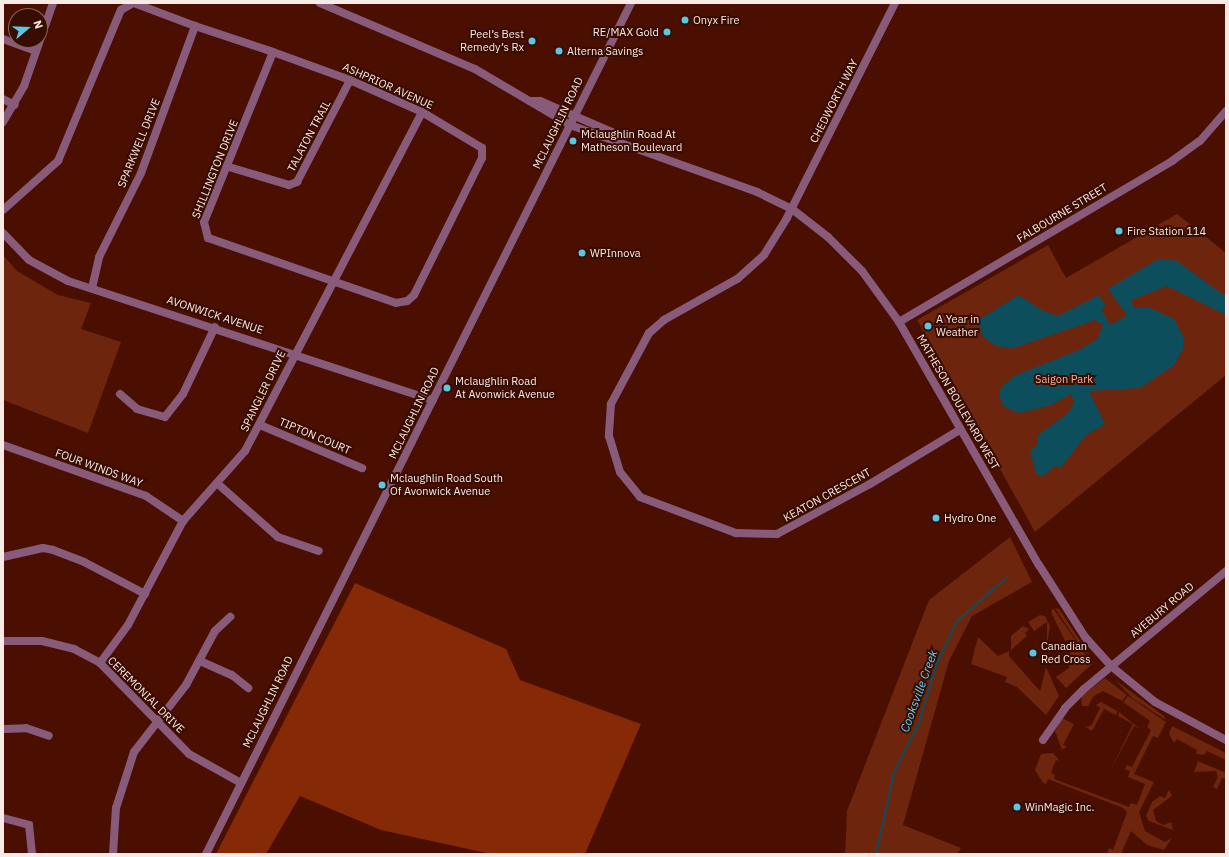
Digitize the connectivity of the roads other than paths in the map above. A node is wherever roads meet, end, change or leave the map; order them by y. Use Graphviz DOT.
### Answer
graph roads {
  1 [pos="53,3"];
  2 [pos="134,3"];
  3 [pos="320,3"];
  4 [pos="631,3"];
  5 [pos="895,3"];
  6 [pos="196,26"];
  7 [pos="3,39"];
  8 [pos="36,51"];
  9 [pos="273,52"];
  10 [pos="350,80"];
  11 [pos="3,99"];
  12 [pos="530,100"];
  13 [pos="15,105"];
  14 [pos="1226,111"];
  15 [pos="422,112"];
  16 [pos="574,116"];
  17 [pos="3,122"];
  18 [pos="570,125"];
  19 [pos="618,140"];
  20 [pos="229,167"];
  21 [pos="792,209"];
  22 [pos="3,210"];
  23 [pos="3,233"];
  24 [pos="333,283"];
  25 [pos="92,288"];
  26 [pos="899,322"];
  27 [pos="215,327"];
  28 [pos="294,353"];
  29 [pos="120,394"];
  30 [pos="433,400"];
  31 [pos="260,425"];
  32 [pos="961,429"];
  33 [pos="3,445"];
  34 [pos="362,468"];
  35 [pos="218,484"];
  36 [pos="183,521"];
  37 [pos="319,551"];
  38 [pos="3,557"];
  39 [pos="1226,571"];
  40 [pos="145,594"];
  41 [pos="230,617"];
  42 [pos="3,641"];
  43 [pos="200,661"];
  44 [pos="100,663"];
  45 [pos="1111,666"];
  46 [pos="248,688"];
  47 [pos="158,723"];
  48 [pos="3,729"];
  49 [pos="49,736"];
  50 [pos="1044,740"];
  51 [pos="1226,740"];
  52 [pos="242,783"];
  53 [pos="3,818"];
  54 [pos="32,854"];
  55 [pos="113,854"];
  56 [pos="206,854"];
  1 -- 8 [label="street"];
  2 -- 6 [label="street, ASHPRIOR AVENUE"];
  2 -- 22 [label="street, ASHPRIOR AVENUE"];
  3 -- 12 [label="street, MATHESON BOULEVARD WEST"];
  4 -- 16 [label="street, MCLAUGHLIN ROAD"];
  5 -- 21 [label="street, CHEDWORTH WAY"];
  6 -- 9 [label="street, ASHPRIOR AVENUE"];
  6 -- 25 [label="street, SPARKWELL DRIVE"];
  7 -- 8 [label="street"];
  8 -- 13 [label="street"];
  9 -- 10 [label="street, ASHPRIOR AVENUE"];
  9 -- 20 [label="street, SHILLINGTON DRIVE"];
  10 -- 15 [label="street, ASHPRIOR AVENUE"];
  10 -- 20 [label="street, TALATON TRAIL"];
  11 -- 13 [label="street"];
  12 -- 16 [label="street, MATHESON BOULEVARD WEST"];
  12 -- 18 [label="street, MATHESON BOULEVARD WEST"];
  13 -- 17 [label="street"];
  14 -- 26 [label="street, FALBOURNE STREET"];
  15 -- 24 [label="street, SPANGLER DRIVE"];
  15 -- 24 [label="street, ASHPRIOR AVENUE"];
  16 -- 18 [label="street, MCLAUGHLIN ROAD"];
  16 -- 19 [label="street, MATHESON BOULEVARD WEST"];
  18 -- 19 [label="street, MATHESON BOULEVARD WEST"];
  18 -- 30 [label="street, MCLAUGHLIN ROAD"];
  19 -- 21 [label="street, MATHESON BOULEVARD WEST"];
  20 -- 24 [label="street, SHILLINGTON DRIVE"];
  21 -- 26 [label="street, MATHESON BOULEVARD WEST"];
  21 -- 32 [label="street, KEATON CRESCENT"];
  23 -- 25 [label="street, AVONWICK AVENUE"];
  24 -- 28 [label="street, SPANGLER DRIVE"];
  25 -- 27 [label="street, AVONWICK AVENUE"];
  26 -- 32 [label="street, MATHESON BOULEVARD WEST"];
  27 -- 28 [label="street, AVONWICK AVENUE"];
  27 -- 29 [label="street"];
  28 -- 30 [label="street, AVONWICK AVENUE"];
  28 -- 31 [label="street, SPANGLER DRIVE"];
  30 -- 52 [label="street, MCLAUGHLIN ROAD"];
  31 -- 34 [label="street, TIPTON COURT"];
  31 -- 35 [label="street, SPANGLER DRIVE"];
  32 -- 45 [label="street, MATHESON BOULEVARD WEST"];
  33 -- 36 [label="street, FOUR WINDS WAY"];
  35 -- 36 [label="street, SPANGLER DRIVE"];
  35 -- 37 [label="street"];
  36 -- 40 [label="street, SPANGLER DRIVE"];
  38 -- 40 [label="street"];
  39 -- 45 [label="street, AVEBURY ROAD"];
  40 -- 44 [label="street, SPANGLER DRIVE"];
  41 -- 43 [label="street"];
  42 -- 44 [label="street, CEREMONIAL DRIVE"];
  43 -- 46 [label="street"];
  43 -- 47 [label="street"];
  44 -- 47 [label="street, CEREMONIAL DRIVE"];
  45 -- 50 [label="street, AVEBURY ROAD"];
  45 -- 51 [label="street, MATHESON BOULEVARD WEST"];
  47 -- 52 [label="street, CEREMONIAL DRIVE"];
  47 -- 55 [label="street"];
  48 -- 49 [label="street"];
  52 -- 56 [label="street, MCLAUGHLIN ROAD"];
  53 -- 54 [label="street"];
}
